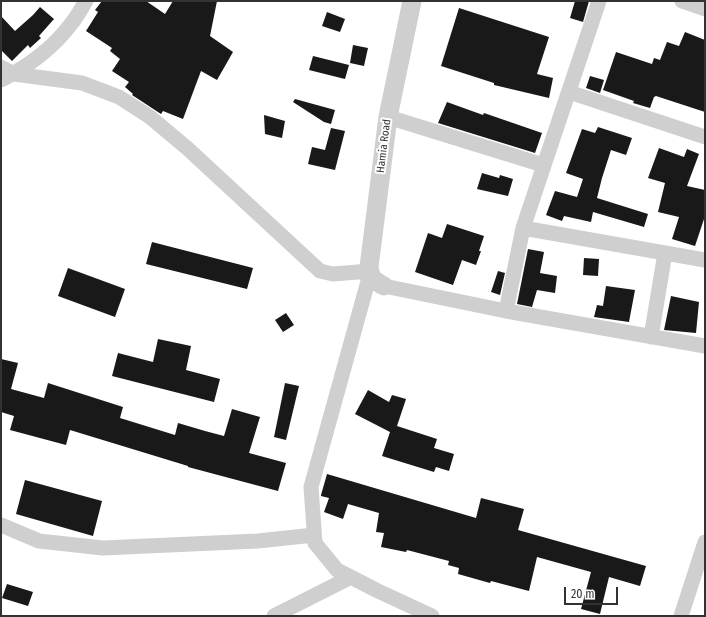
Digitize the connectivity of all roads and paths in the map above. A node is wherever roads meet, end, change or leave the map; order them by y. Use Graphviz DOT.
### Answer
graph roads {
  1 [pos="86,1"];
  2 [pos="412,1"];
  3 [pos="599,1"];
  4 [pos="682,1"];
  5 [pos="705,9"];
  6 [pos="5,74"];
  7 [pos="569,92"];
  8 [pos="388,117"];
  9 [pos="705,137"];
  10 [pos="543,165"];
  11 [pos="523,228"];
  12 [pos="665,253"];
  13 [pos="705,260"];
  14 [pos="375,277"];
  15 [pos="506,311"];
  16 [pos="651,337"];
  17 [pos="705,346"];
  18 [pos="1,525"];
  19 [pos="314,535"];
  20 [pos="705,542"];
  21 [pos="351,577"];
  22 [pos="274,616"];
  23 [pos="432,616"];
  24 [pos="681,616"];
  1 -- 6 [label="street"];
  2 -- 8 [label="street, Hamia Road"];
  3 -- 7 [label="street"];
  4 -- 5 [label="street"];
  6 -- 14 [label="street"];
  7 -- 9 [label="street"];
  7 -- 10 [label="street"];
  8 -- 10 [label="street"];
  8 -- 14 [label="street, Hamia Road"];
  10 -- 11 [label="street"];
  11 -- 12 [label="street"];
  11 -- 15 [label="street"];
  12 -- 13 [label="street"];
  12 -- 16 [label="street"];
  14 -- 15 [label="street"];
  14 -- 19 [label="street"];
  15 -- 16 [label="street"];
  16 -- 17 [label="street"];
  18 -- 19 [label="street"];
  19 -- 21 [label="street"];
  20 -- 24 [label="street"];
  21 -- 22 [label="street"];
  21 -- 23 [label="street"];
}
